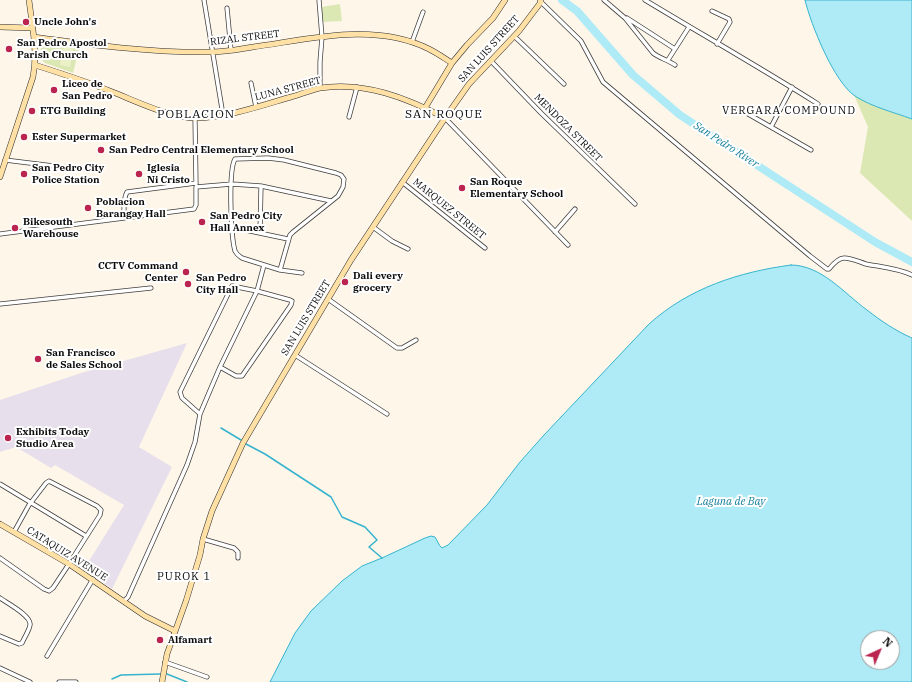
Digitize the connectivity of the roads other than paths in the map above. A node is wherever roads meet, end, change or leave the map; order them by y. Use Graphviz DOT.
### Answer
graph roads {
  1 [pos="29,0"];
  2 [pos="204,0"];
  3 [pos="319,0"];
  4 [pos="505,0"];
  5 [pos="604,0"];
  6 [pos="645,0"];
  7 [pos="541,1"];
  8 [pos="227,8"];
  9 [pos="712,11"];
  10 [pos="422,12"];
  11 [pos="625,18"];
  12 [pos="689,26"];
  13 [pos="0,28"];
  14 [pos="32,28"];
  15 [pos="514,36"];
  16 [pos="34,37"];
  17 [pos="322,38"];
  18 [pos="412,42"];
  19 [pos="718,44"];
  20 [pos="675,49"];
  21 [pos="231,50"];
  22 [pos="213,52"];
  23 [pos="668,60"];
  24 [pos="491,61"];
  25 [pos="452,64"];
  26 [pos="35,65"];
  27 [pos="675,65"];
  28 [pos="251,83"];
  29 [pos="564,84"];
  30 [pos="357,87"];
  31 [pos="320,88"];
  32 [pos="792,88"];
  33 [pos="818,104"];
  34 [pos="256,107"];
  35 [pos="736,107"];
  36 [pos="425,108"];
  37 [pos="223,115"];
  38 [pos="349,117"];
  39 [pos="195,118"];
  40 [pos="445,118"];
  41 [pos="771,127"];
  42 [pos="811,150"];
  43 [pos="3,159"];
  44 [pos="70,168"];
  45 [pos="0,177"];
  46 [pos="402,182"];
  47 [pos="232,184"];
  48 [pos="196,185"];
  49 [pos="261,186"];
  50 [pos="331,202"];
  51 [pos="635,204"];
  52 [pos="575,209"];
  53 [pos="124,218"];
  54 [pos="231,226"];
  55 [pos="373,227"];
  56 [pos="260,232"];
  57 [pos="555,232"];
  58 [pos="0,234"];
  59 [pos="288,239"];
  60 [pos="568,245"];
  61 [pos="485,248"];
  62 [pos="408,249"];
  63 [pos="264,265"];
  64 [pos="280,270"];
  65 [pos="302,273"];
  66 [pos="912,275"];
  67 [pos="151,288"];
  68 [pos="257,291"];
  69 [pos="328,299"];
  70 [pos="0,304"];
  71 [pos="416,340"];
  72 [pos="295,355"];
  73 [pos="220,367"];
  74 [pos="200,414"];
  75 [pos="387,414"];
  76 [pos="0,484"];
  77 [pos="31,503"];
  78 [pos="0,524"];
  79 [pos="14,532"];
  80 [pos="86,536"];
  81 [pos="203,539"];
  82 [pos="0,558"];
  83 [pos="238,558"];
  84 [pos="70,564"];
  85 [pos="92,579"];
  86 [pos="0,598"];
  87 [pos="124,601"];
  88 [pos="175,631"];
  89 [pos="0,636"];
  90 [pos="47,656"];
  91 [pos="165,662"];
  92 [pos="0,668"];
  93 [pos="208,677"];
  94 [pos="30,682"];
  95 [pos="59,682"];
  96 [pos="71,682"];
  97 [pos="76,682"];
  98 [pos="163,682"];
  1 -- 14 [label="street"];
  2 -- 22 [label="street"];
  3 -- 17 [label="street"];
  4 -- 25 [label="street"];
  5 -- 11 [label="street"];
  6 -- 12 [label="street"];
  7 -- 15 [label="street, SAN LUIS STREET"];
  7 -- 66 [label="street"];
  8 -- 21 [label="street"];
  9 -- 19 [label="street"];
  10 -- 18 [label="street"];
  11 -- 20 [label="street"];
  11 -- 23 [label="street"];
  12 -- 19 [label="street"];
  12 -- 20 [label="street"];
  13 -- 14 [label="street"];
  14 -- 16 [label="street"];
  15 -- 24 [label="street, SAN LUIS STREET"];
  15 -- 29 [label="street"];
  16 -- 22 [label="street, RIZAL STREET"];
  16 -- 26 [label="street"];
  17 -- 18 [label="street, RIZAL STREET"];
  17 -- 21 [label="street, RIZAL STREET"];
  17 -- 31 [label="street"];
  18 -- 25 [label="street, RIZAL STREET"];
  19 -- 32 [label="street"];
  20 -- 23 [label="street"];
  21 -- 22 [label="street, RIZAL STREET"];
  22 -- 37 [label="street"];
  23 -- 27 [label="street"];
  24 -- 40 [label="street, SAN LUIS STREET"];
  24 -- 51 [label="street, MENDOZA STREET"];
  25 -- 36 [label="street"];
  26 -- 39 [label="street, LUNA STREET"];
  26 -- 43 [label="street"];
  28 -- 34 [label="street"];
  30 -- 31 [label="street, LUNA STREET"];
  30 -- 36 [label="street, LUNA STREET"];
  30 -- 38 [label="street"];
  31 -- 34 [label="street, LUNA STREET"];
  32 -- 33 [label="street"];
  32 -- 41 [label="street"];
  34 -- 37 [label="street, LUNA STREET"];
  35 -- 41 [label="street"];
  36 -- 40 [label="street, LUNA STREET"];
  37 -- 39 [label="street, LUNA STREET"];
  39 -- 48 [label="street"];
  40 -- 46 [label="street, SAN LUIS STREET"];
  40 -- 57 [label="street, LUNA STREET"];
  41 -- 42 [label="street"];
  43 -- 44 [label="street"];
  43 -- 45 [label="street"];
  46 -- 55 [label="street, SAN LUIS STREET"];
  46 -- 61 [label="street, MARQUEZ STREET"];
  47 -- 48 [label="street"];
  47 -- 49 [label="street"];
  47 -- 50 [label="street"];
  47 -- 54 [label="street"];
  48 -- 53 [label="street"];
  48 -- 53 [label="street"];
  49 -- 50 [label="street"];
  49 -- 56 [label="street"];
  50 -- 59 [label="street"];
  52 -- 57 [label="street"];
  53 -- 58 [label="street"];
  54 -- 56 [label="street"];
  54 -- 63 [label="street"];
  55 -- 62 [label="street"];
  55 -- 69 [label="street, SAN LUIS STREET"];
  56 -- 59 [label="street"];
  57 -- 60 [label="street, LUNA STREET"];
  59 -- 64 [label="street"];
  63 -- 64 [label="street"];
  63 -- 68 [label="street"];
  64 -- 65 [label="street"];
  67 -- 70 [label="street"];
  68 -- 73 [label="street"];
  68 -- 73 [label="street"];
  68 -- 74 [label="street"];
  69 -- 71 [label="street"];
  69 -- 72 [label="street, SAN LUIS STREET"];
  72 -- 75 [label="street"];
  72 -- 81 [label="street, SAN LUIS STREET"];
  73 -- 74 [label="street"];
  74 -- 87 [label="street"];
  76 -- 77 [label="street"];
  77 -- 79 [label="street"];
  77 -- 80 [label="street"];
  77 -- 80 [label="street"];
  78 -- 79 [label="street, CATAQUIZ AVENUE"];
  79 -- 84 [label="street, CATAQUIZ AVENUE"];
  80 -- 84 [label="street"];
  81 -- 83 [label="street"];
  81 -- 88 [label="street, SAN LUIS STREET"];
  82 -- 84 [label="street"];
  84 -- 85 [label="street, CATAQUIZ AVENUE"];
  85 -- 87 [label="street, CATAQUIZ AVENUE"];
  85 -- 90 [label="street"];
  86 -- 89 [label="street"];
  87 -- 88 [label="street, CATAQUIZ AVENUE"];
  88 -- 91 [label="street, SAN LUIS STREET"];
  91 -- 93 [label="street"];
  91 -- 98 [label="street, SAN LUIS STREET"];
  92 -- 94 [label="street"];
  95 -- 96 [label="street"];
  96 -- 97 [label="street"];
}
